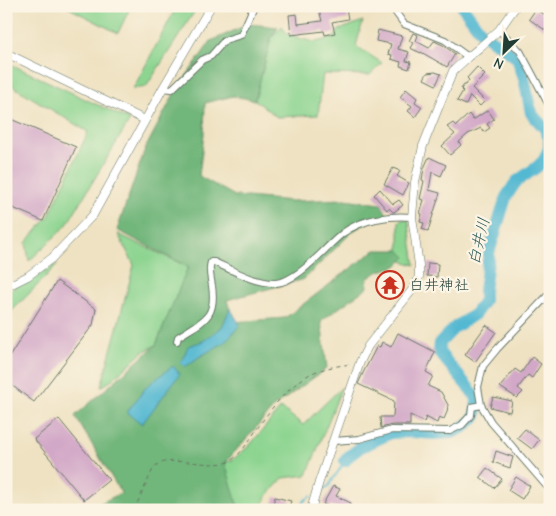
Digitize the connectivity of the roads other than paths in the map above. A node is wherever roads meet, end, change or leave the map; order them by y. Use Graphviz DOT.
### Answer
graph roads {
  1 [pos="211,6"];
  2 [pos="254,6"];
  3 [pos="391,6"];
  4 [pos="516,6"];
  5 [pos="498,30"];
  6 [pos="6,53"];
  7 [pos="468,57"];
  8 [pos="163,88"];
  9 [pos="550,107"];
  10 [pos="145,120"];
  11 [pos="412,217"];
  12 [pos="6,287"];
  13 [pos="550,293"];
  14 [pos="177,341"];
  15 [pos="481,404"];
  16 [pos="334,441"];
  17 [pos="550,490"];
  18 [pos="311,510"];
  1 -- 8 [label="street"];
  2 -- 8 [label="street"];
  3 -- 7 [label="street"];
  4 -- 5 [label="street"];
  5 -- 7 [label="street"];
  5 -- 9 [label="street"];
  6 -- 10 [label="street"];
  7 -- 11 [label="street"];
  8 -- 10 [label="street"];
  10 -- 12 [label="street"];
  11 -- 14 [label="street"];
  11 -- 16 [label="street"];
  13 -- 15 [label="street"];
  15 -- 16 [label="street"];
  15 -- 17 [label="street"];
  16 -- 18 [label="street"];
}
